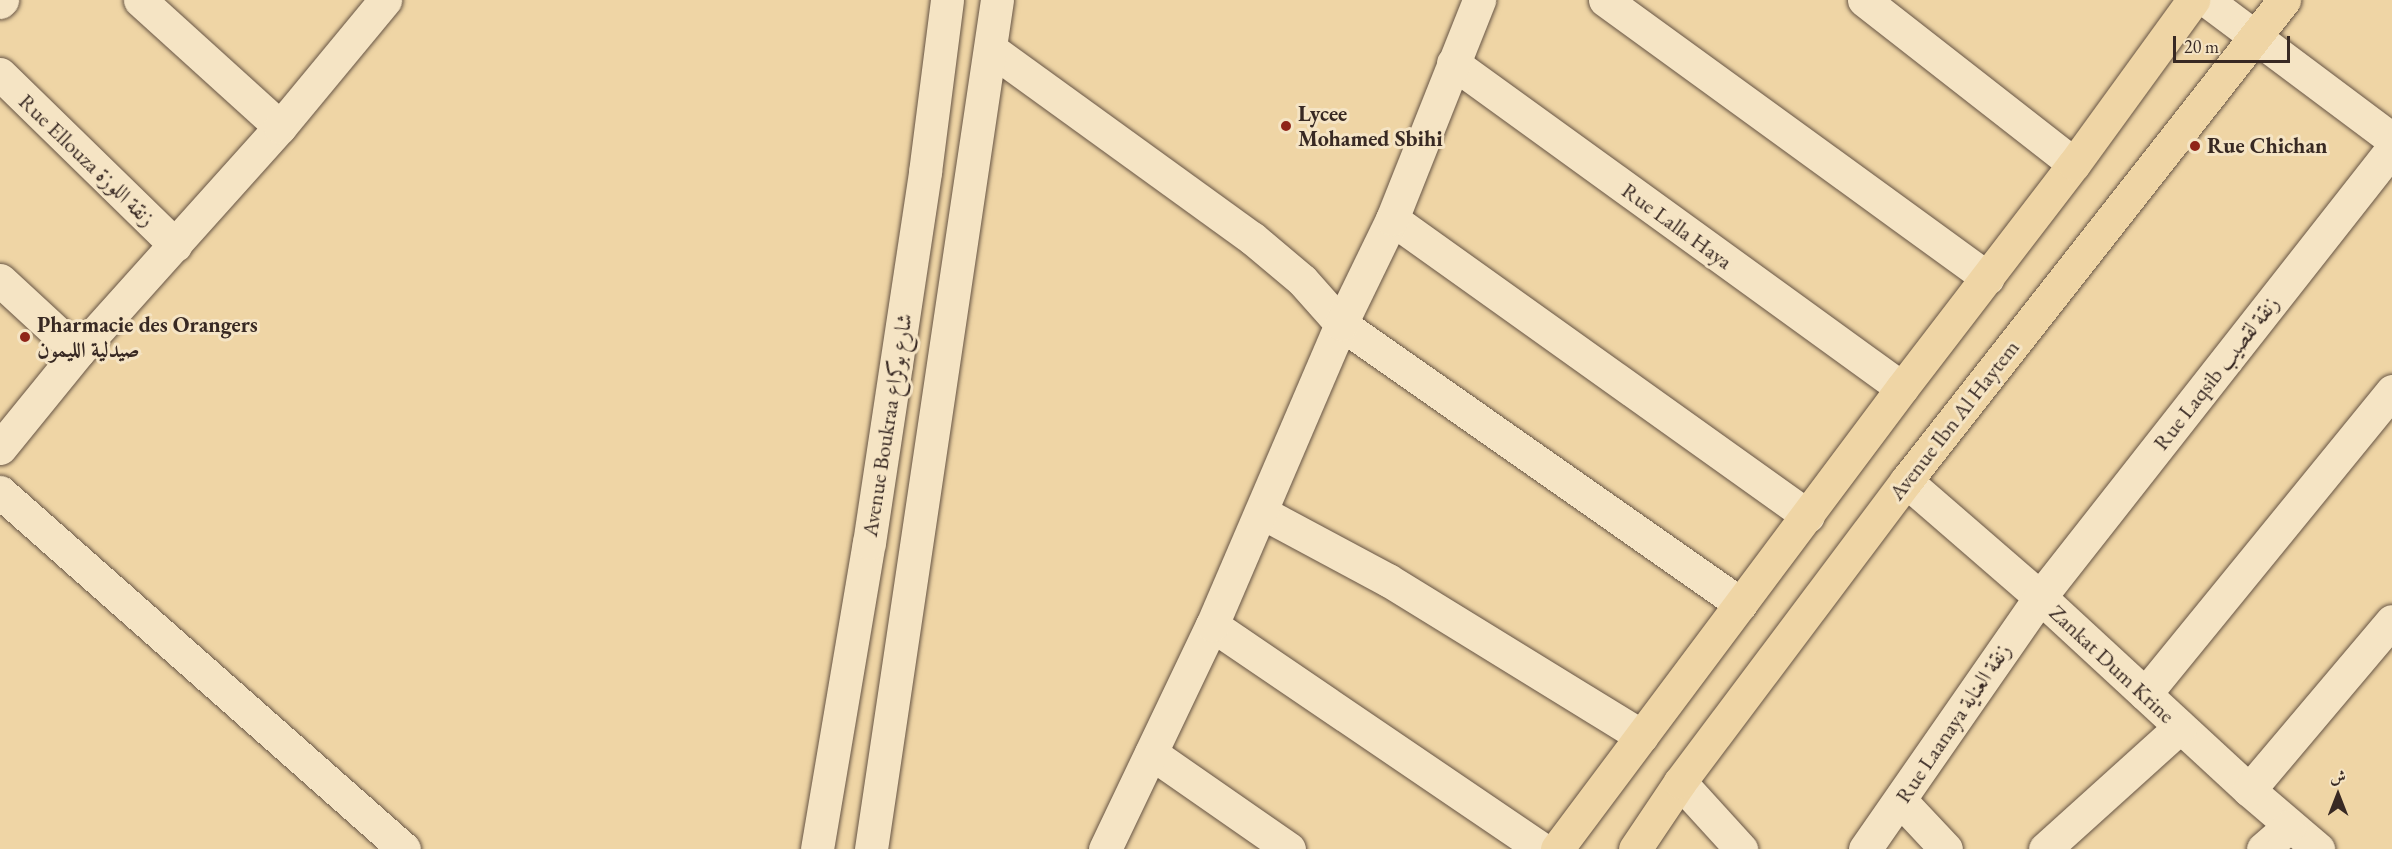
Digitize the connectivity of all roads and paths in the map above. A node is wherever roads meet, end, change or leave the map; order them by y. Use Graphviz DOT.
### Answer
graph roads {
  1 [pos="140,0"];
  2 [pos="947,0"];
  3 [pos="997,0"];
  4 [pos="1479,0"];
  5 [pos="1605,0"];
  6 [pos="1864,0"];
  7 [pos="2193,0"];
  8 [pos="2206,0"];
  9 [pos="2284,0"];
  10 [pos="376,3"];
  11 [pos="2257,36"];
  12 [pos="992,50"];
  13 [pos="1453,63"];
  14 [pos="0,74"];
  15 [pos="280,127"];
  16 [pos="2392,139"];
  17 [pos="2392,149"];
  18 [pos="2074,164"];
  19 [pos="1392,219"];
  20 [pos="175,245"];
  21 [pos="1988,278"];
  22 [pos="0,280"];
  23 [pos="1341,324"];
  24 [pos="78,352"];
  25 [pos="1902,388"];
  26 [pos="2392,391"];
  27 [pos="0,448"];
  28 [pos="1906,481"];
  29 [pos="0,492"];
  30 [pos="1261,512"];
  31 [pos="1808,516"];
  32 [pos="2040,597"];
  33 [pos="1741,604"];
  34 [pos="2392,621"];
  35 [pos="1212,625"];
  36 [pos="2145,694"];
  37 [pos="2180,727"];
  38 [pos="1642,736"];
  39 [pos="1151,753"];
  40 [pos="1680,782"];
  41 [pos="2249,790"];
  42 [pos="1900,800"];
  43 [pos="2289,826"];
  44 [pos="404,849"];
  45 [pos="817,849"];
  46 [pos="871,849"];
  47 [pos="1105,849"];
  48 [pos="1289,849"];
  49 [pos="1541,849"];
  50 [pos="1557,849"];
  51 [pos="1635,849"];
  52 [pos="1741,849"];
  53 [pos="1865,849"];
  54 [pos="1946,849"];
  55 [pos="2045,849"];
  56 [pos="2263,849"];
  57 [pos="2318,849"];
  1 -- 15 [label="street"];
  2 -- 45 [label="street, Avenue Boukraa شارع بوكراع"];
  3 -- 12 [label="street, Avenue Boukraa شارع بوكراع"];
  4 -- 13 [label="street"];
  5 -- 21 [label="street"];
  6 -- 18 [label="street"];
  7 -- 18 [label="main road"];
  8 -- 11 [label="street"];
  9 -- 11 [label="main road, Avenue Ibn Al Haytem"];
  10 -- 15 [label="street"];
  11 -- 16 [label="street"];
  11 -- 28 [label="main road, Avenue Ibn Al Haytem"];
  12 -- 23 [label="street"];
  12 -- 46 [label="street, Avenue Boukraa شارع بوكراع"];
  13 -- 19 [label="street"];
  13 -- 25 [label="street, Rue Lalla Haya"];
  14 -- 20 [label="street, Rue Ellouza زنقة اللوزة"];
  15 -- 20 [label="street"];
  17 -- 32 [label="street, Rue Laqsib زنقة لقصيب"];
  18 -- 21 [label="main road"];
  19 -- 23 [label="street"];
  19 -- 31 [label="street"];
  20 -- 24 [label="street"];
  21 -- 25 [label="main road"];
  22 -- 24 [label="street"];
  23 -- 30 [label="street"];
  23 -- 33 [label="street"];
  24 -- 27 [label="street"];
  25 -- 31 [label="main road"];
  26 -- 36 [label="street"];
  28 -- 32 [label="street, Zankat Dum Krine"];
  28 -- 40 [label="main road, Avenue Ibn Al Haytem"];
  29 -- 44 [label="street"];
  30 -- 35 [label="street"];
  30 -- 38 [label="street"];
  31 -- 33 [label="main road"];
  32 -- 36 [label="street, Zankat Dum Krine"];
  32 -- 42 [label="street, Rue Laanaya زنقة العناية"];
  33 -- 38 [label="main road"];
  34 -- 41 [label="street"];
  35 -- 39 [label="street"];
  35 -- 49 [label="street"];
  36 -- 37 [label="street, Zankat Dum Krine"];
  37 -- 41 [label="street, Zankat Dum Krine"];
  37 -- 55 [label="street"];
  38 -- 50 [label="main road"];
  39 -- 47 [label="street"];
  39 -- 48 [label="street"];
  40 -- 51 [label="main road, Avenue Ibn Al Haytem"];
  40 -- 52 [label="street"];
  41 -- 43 [label="street, Zankat Dum Krine"];
  42 -- 53 [label="street, Rue Laanaya زنقة العناية"];
  42 -- 54 [label="street"];
  43 -- 56 [label="street"];
  43 -- 57 [label="street, Zankat Dum Krine"];
}
